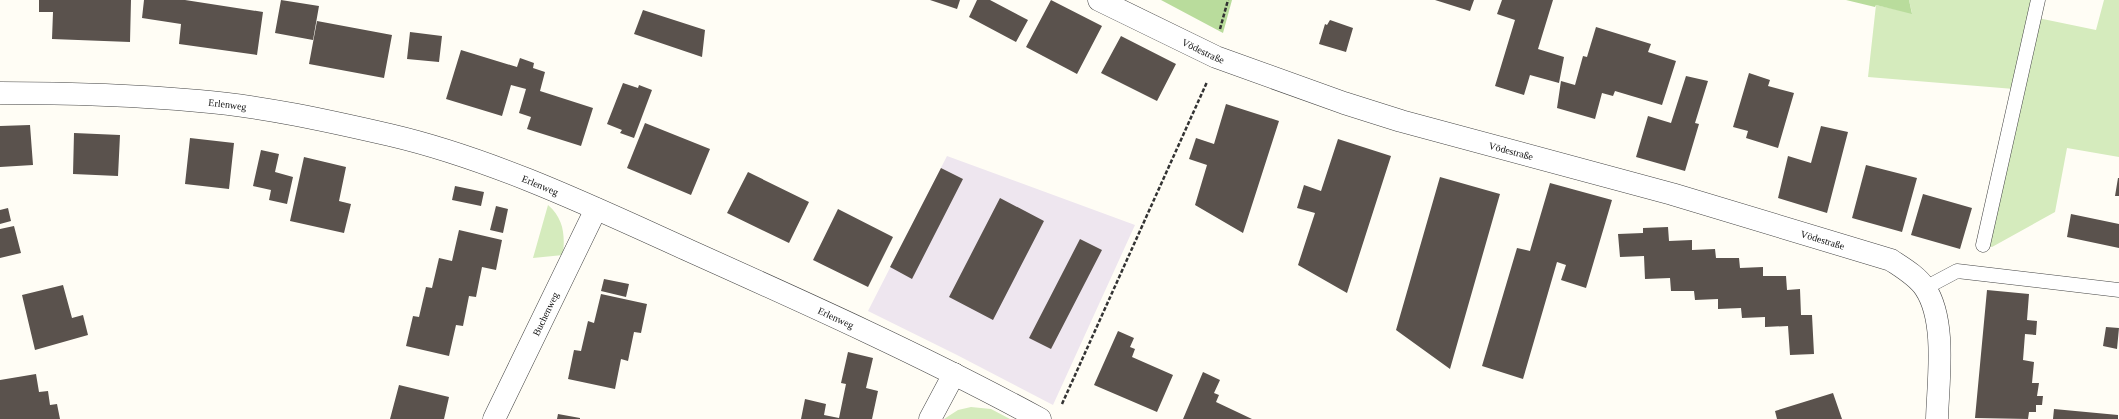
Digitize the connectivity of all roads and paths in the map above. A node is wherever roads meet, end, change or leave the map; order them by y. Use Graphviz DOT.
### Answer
graph roads {
  1 [pos="1099,0"];
  2 [pos="2038,0"];
  3 [pos="1216,57"];
  4 [pos="0,93"];
  5 [pos="596,209"];
  6 [pos="1983,245"];
  7 [pos="1925,288"];
  8 [pos="2119,290"];
  9 [pos="954,374"];
  10 [pos="1062,405"];
  11 [pos="494,419"];
  12 [pos="930,419"];
  13 [pos="1040,419"];
  14 [pos="1937,419"];
  1 -- 3 [label="street, Vödestraße"];
  2 -- 6 [label="lane"];
  3 -- 7 [label="street, Vödestraße"];
  3 -- 10 [label="path"];
  4 -- 5 [label="street, Erlenweg"];
  5 -- 9 [label="street, Erlenweg"];
  5 -- 11 [label="street, Buchenweg"];
  7 -- 8 [label="lane"];
  7 -- 14 [label="street, Vödestraße"];
  9 -- 12 [label="street"];
  9 -- 13 [label="street, Erlenweg"];
}
